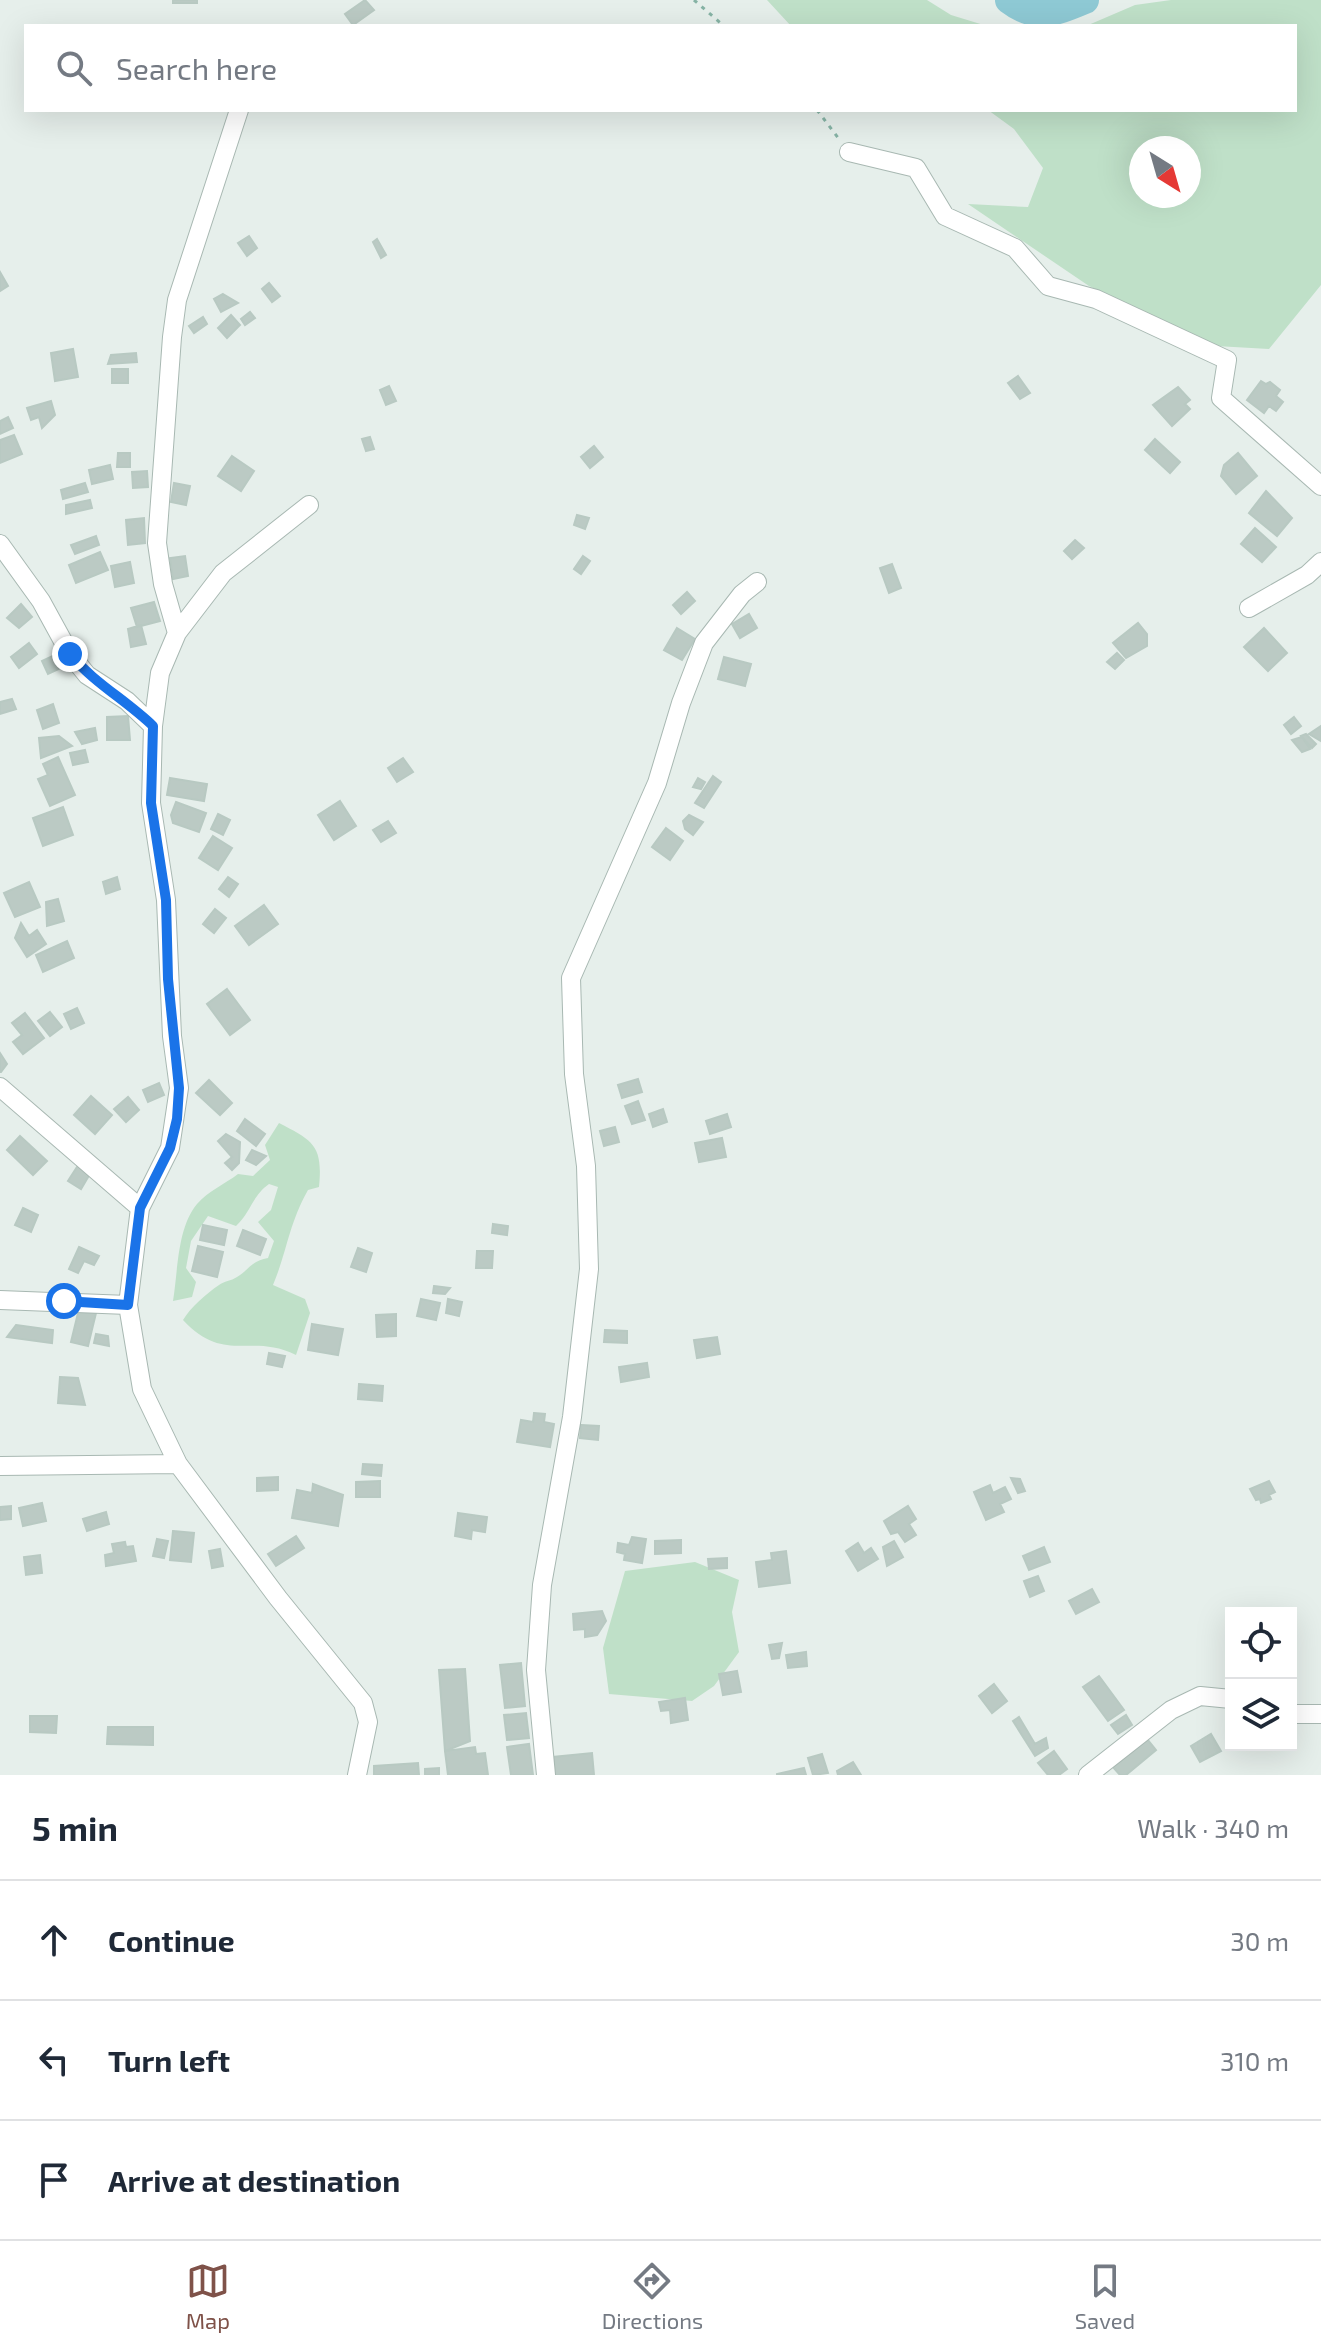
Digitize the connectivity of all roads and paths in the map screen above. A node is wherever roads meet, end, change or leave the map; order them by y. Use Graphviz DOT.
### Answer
graph roads {
  1 [pos="694,0"];
  2 [pos="722,24"];
  3 [pos="238,112"];
  4 [pos="819,112"];
  5 [pos="849,152"];
  6 [pos="1321,486"];
  7 [pos="309,505"];
  8 [pos="0,544"];
  9 [pos="1321,562"];
  10 [pos="757,582"];
  11 [pos="1249,608"];
  12 [pos="177,633"];
  13 [pos="153,726"];
  14 [pos="0,1087"];
  15 [pos="140,1208"];
  16 [pos="0,1300"];
  17 [pos="128,1305"];
  18 [pos="178,1464"];
  19 [pos="0,1466"];
  20 [pos="1225,1698"];
  21 [pos="1297,1714"];
  22 [pos="1321,1714"];
  23 [pos="357,1775"];
  24 [pos="546,1775"];
  25 [pos="1088,1775"];
  1 -- 2 [label="path"];
  3 -- 12 [label="street"];
  4 -- 5 [label="path"];
  5 -- 6 [label="street"];
  7 -- 12 [label="street"];
  8 -- 13 [label="street"];
  9 -- 11 [label="street"];
  10 -- 24 [label="street"];
  12 -- 13 [label="street"];
  13 -- 15 [label="street"];
  14 -- 15 [label="street"];
  15 -- 17 [label="street"];
  16 -- 17 [label="street"];
  17 -- 18 [label="street"];
  18 -- 19 [label="street"];
  18 -- 23 [label="street"];
  20 -- 25 [label="street"];
  21 -- 22 [label="street"];
}
